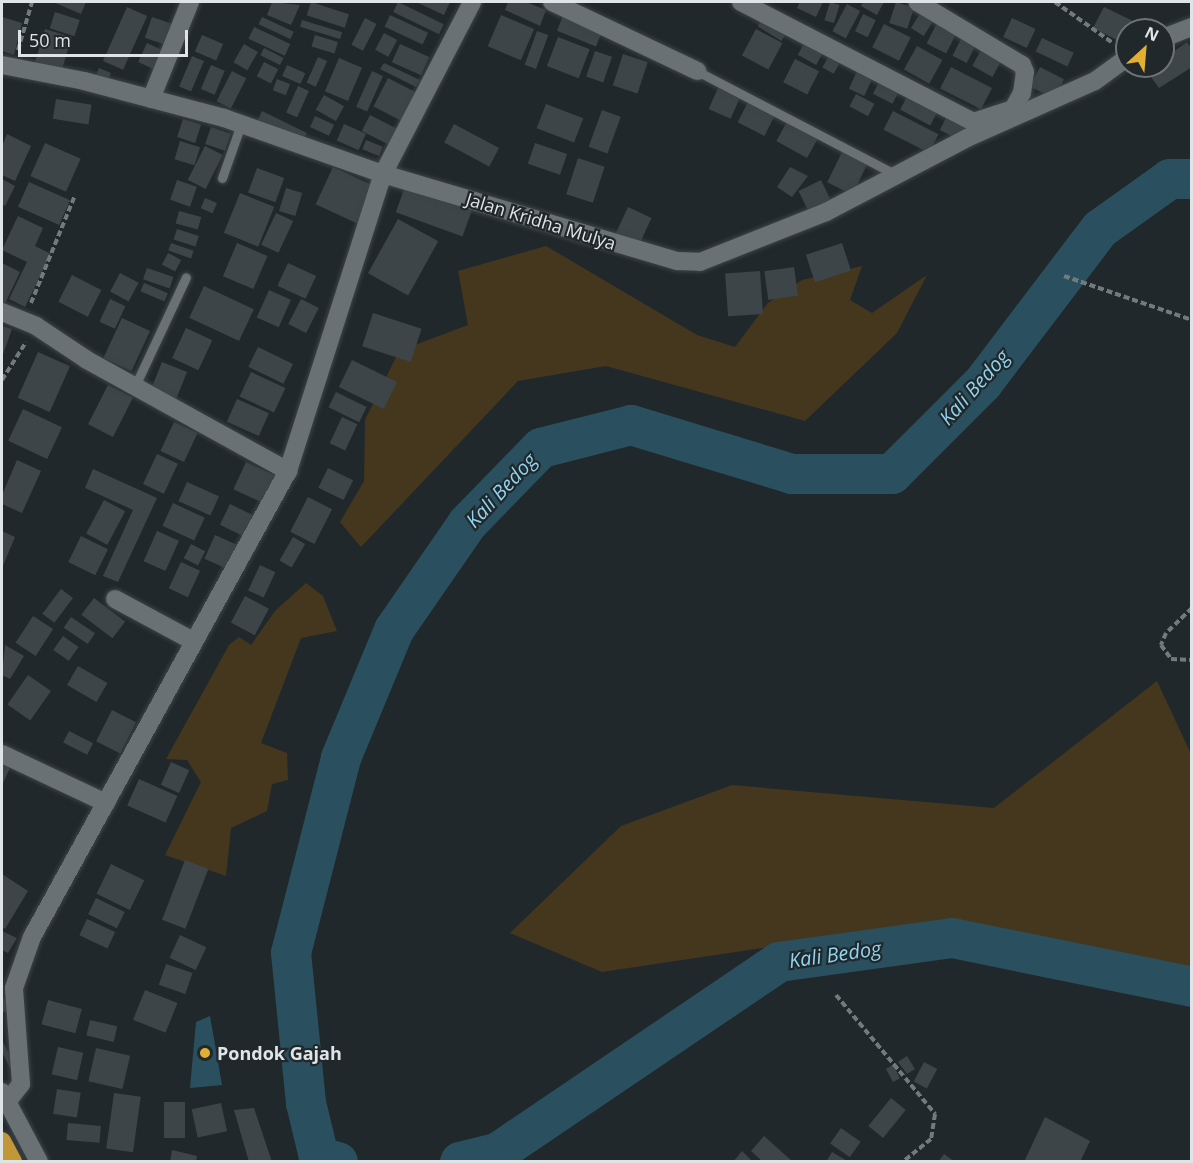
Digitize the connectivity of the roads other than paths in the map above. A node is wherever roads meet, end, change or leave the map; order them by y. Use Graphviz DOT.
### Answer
graph roads {
  1 [pos="190,2"];
  2 [pos="472,2"];
  3 [pos="552,2"];
  4 [pos="741,2"];
  5 [pos="917,2"];
  6 [pos="1191,27"];
  7 [pos="1175,33"];
  8 [pos="1115,60"];
  9 [pos="8,66"];
  10 [pos="697,71"];
  11 [pos="151,99"];
  12 [pos="241,124"];
  13 [pos="383,174"];
  14 [pos="899,177"];
  15 [pos="222,178"];
  16 [pos="186,278"];
  17 [pos="2,312"];
  18 [pos="135,386"];
  19 [pos="288,471"];
  20 [pos="115,599"];
  21 [pos="193,641"];
  22 [pos="2,754"];
  23 [pos="106,803"];
  24 [pos="4,1097"];
  25 [pos="2,1141"];
  26 [pos="13,1161"];
  27 [pos="39,1161"];
  1 -- 11 [label="street"];
  2 -- 13 [label="street"];
  3 -- 10 [label="street"];
  4 -- 5 [label="street"];
  6 -- 7 [label="street"];
  8 -- 14 [label="street"];
  9 -- 11 [label="street, Jalan Kridha Mulya"];
  10 -- 14 [label="lane"];
  11 -- 12 [label="street, Jalan Kridha Mulya"];
  12 -- 13 [label="street, Jalan Kridha Mulya"];
  12 -- 15 [label="lane"];
  13 -- 14 [label="street, Jalan Kridha Mulya"];
  13 -- 19 [label="street"];
  16 -- 18 [label="lane"];
  17 -- 18 [label="street"];
  18 -- 19 [label="street"];
  19 -- 21 [label="street"];
  20 -- 21 [label="street"];
  21 -- 23 [label="street"];
  22 -- 23 [label="street"];
  23 -- 24 [label="street"];
  24 -- 27 [label="street"];
  25 -- 26 [label="highway"];
}
